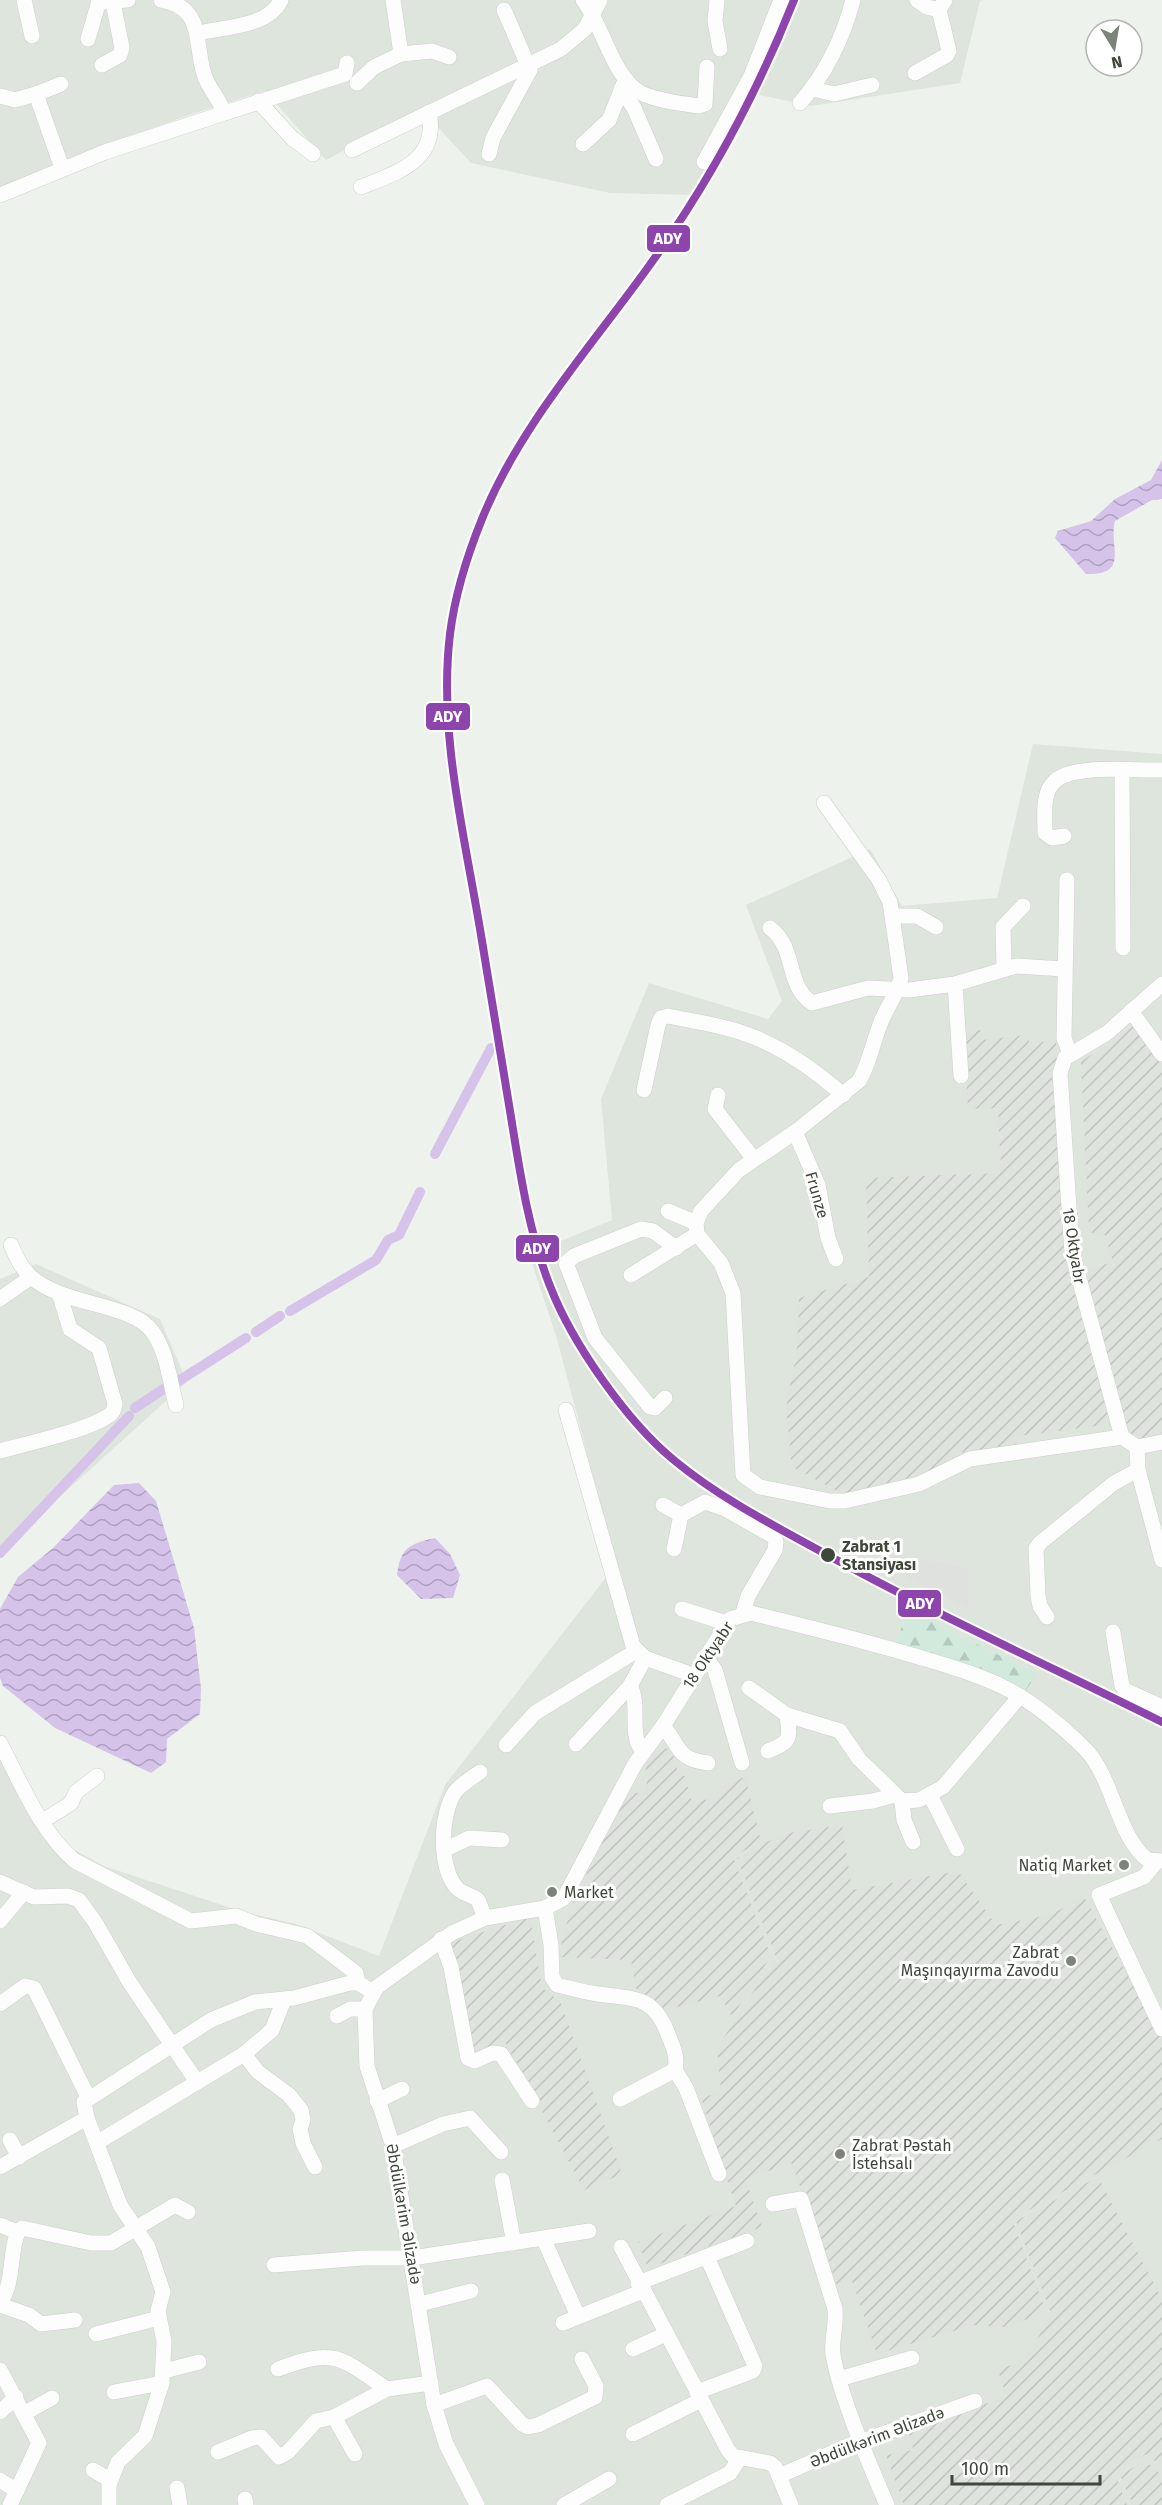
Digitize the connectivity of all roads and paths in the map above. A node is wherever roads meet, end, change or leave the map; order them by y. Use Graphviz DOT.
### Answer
graph roads {
  1 [pos="24,0"];
  2 [pos="161,0"];
  3 [pos="281,0"];
  4 [pos="393,0"];
  5 [pos="583,0"];
  6 [pos="600,0"];
  7 [pos="717,0"];
  8 [pos="781,0"];
  9 [pos="853,0"];
  10 [pos="917,0"];
  11 [pos="110,1"];
  12 [pos="942,5"];
  13 [pos="504,10"];
  14 [pos="593,15"];
  15 [pos="198,33"];
  16 [pos="32,36"];
  17 [pos="88,39"];
  18 [pos="720,49"];
  19 [pos="401,54"];
  20 [pos="449,57"];
  21 [pos="347,63"];
  22 [pos="529,63"];
  23 [pos="102,64"];
  24 [pos="707,67"];
  25 [pos="915,73"];
  26 [pos="357,83"];
  27 [pos="61,84"];
  28 [pos="623,85"];
  29 [pos="872,85"];
  30 [pos="813,89"];
  31 [pos="36,94"];
  32 [pos="0,96"];
  33 [pos="258,101"];
  34 [pos="800,103"];
  35 [pos="224,112"];
  36 [pos="429,112"];
  37 [pos="583,144"];
  38 [pos="352,150"];
  39 [pos="313,154"];
  40 [pos="489,154"];
  41 [pos="656,159"];
  42 [pos="704,162"];
  43 [pos="63,168"];
  44 [pos="361,187"];
  45 [pos="0,195"];
  46 [pos="1162,770"];
  47 [pos="1122,771"];
  48 [pos="824,803"];
  49 [pos="1064,836"];
  50 [pos="1067,880"];
  51 [pos="1023,906"];
  52 [pos="893,916"];
  53 [pos="936,927"];
  54 [pos="770,928"];
  55 [pos="1123,948"];
  56 [pos="1004,968"];
  57 [pos="1064,969"];
  58 [pos="955,984"];
  59 [pos="1162,984"];
  60 [pos="898,990"];
  61 [pos="1131,1011"];
  62 [pos="1071,1054"];
  63 [pos="1162,1054"];
  64 [pos="961,1076"];
  65 [pos="644,1090"];
  66 [pos="718,1095"];
  67 [pos="843,1095"];
  68 [pos="795,1132"];
  69 [pos="753,1158"];
  70 [pos="668,1211"];
  71 [pos="697,1229"];
  72 [pos="11,1245"];
  73 [pos="676,1248"];
  74 [pos="836,1259"];
  75 [pos="631,1275"];
  76 [pos="31,1277"];
  77 [pos="60,1296"];
  78 [pos="0,1299"];
  79 [pos="664,1398"];
  80 [pos="176,1405"];
  81 [pos="566,1410"];
  82 [pos="1122,1437"];
  83 [pos="1162,1442"];
  84 [pos="1137,1447"];
  85 [pos="0,1451"];
  86 [pos="1138,1470"];
  87 [pos="663,1505"];
  88 [pos="681,1515"];
  89 [pos="674,1549"];
  90 [pos="1162,1560"];
  91 [pos="682,1608"];
  92 [pos="743,1613"];
  93 [pos="1047,1617"];
  94 [pos="726,1623"];
  95 [pos="1113,1632"];
  96 [pos="641,1655"];
  97 [pos="705,1656"];
  98 [pos="693,1675"];
  99 [pos="630,1686"];
  100 [pos="749,1688"];
  101 [pos="1020,1696"];
  102 [pos="1162,1707"];
  103 [pos="788,1714"];
  104 [pos="663,1726"];
  105 [pos="0,1743"];
  106 [pos="506,1744"];
  107 [pos="576,1744"];
  108 [pos="643,1751"];
  109 [pos="768,1751"];
  110 [pos="708,1762"];
  111 [pos="742,1763"];
  112 [pos="480,1772"];
  113 [pos="97,1776"];
  114 [pos="930,1795"];
  115 [pos="898,1798"];
  116 [pos="830,1806"];
  117 [pos="44,1821"];
  118 [pos="502,1840"];
  119 [pos="913,1842"];
  120 [pos="957,1849"];
  121 [pos="444,1850"];
  122 [pos="1159,1861"];
  123 [pos="0,1882"];
  124 [pos="24,1892"];
  125 [pos="545,1908"];
  126 [pos="485,1918"];
  127 [pos="0,1921"];
  128 [pos="441,1939"];
  129 [pos="358,1983"];
  130 [pos="373,1992"];
  131 [pos="284,2000"];
  132 [pos="0,2004"];
  133 [pos="365,2009"];
  134 [pos="337,2016"];
  135 [pos="1162,2029"];
  136 [pos="173,2045"];
  137 [pos="244,2054"];
  138 [pos="675,2070"];
  139 [pos="196,2082"];
  140 [pos="402,2090"];
  141 [pos="88,2097"];
  142 [pos="620,2099"];
  143 [pos="377,2101"];
  144 [pos="532,2101"];
  145 [pos="87,2118"];
  146 [pos="9,2140"];
  147 [pos="98,2142"];
  148 [pos="393,2146"];
  149 [pos="501,2152"];
  150 [pos="19,2157"];
  151 [pos="0,2167"];
  152 [pos="315,2167"];
  153 [pos="719,2174"];
  154 [pos="502,2180"];
  155 [pos="773,2204"];
  156 [pos="188,2212"];
  157 [pos="0,2224"];
  158 [pos="135,2228"];
  159 [pos="589,2231"];
  160 [pos="17,2232"];
  161 [pos="544,2240"];
  162 [pos="747,2241"];
  163 [pos="514,2243"];
  164 [pos="621,2247"];
  165 [pos="707,2257"];
  166 [pos="412,2258"];
  167 [pos="274,2265"];
  168 [pos="641,2287"];
  169 [pos="471,2291"];
  170 [pos="0,2304"];
  171 [pos="420,2304"];
  172 [pos="578,2316"];
  173 [pos="159,2318"];
  174 [pos="75,2320"];
  175 [pos="562,2323"];
  176 [pos="96,2334"];
  177 [pos="666,2334"];
  178 [pos="633,2349"];
  179 [pos="912,2358"];
  180 [pos="582,2359"];
  181 [pos="199,2362"];
  182 [pos="278,2369"];
  183 [pos="0,2370"];
  184 [pos="163,2377"];
  185 [pos="839,2379"];
  186 [pos="431,2383"];
  187 [pos="387,2389"];
  188 [pos="114,2392"];
  189 [pos="699,2396"];
  190 [pos="16,2397"];
  191 [pos="52,2398"];
  192 [pos="975,2400"];
  193 [pos="434,2405"];
  194 [pos="0,2412"];
  195 [pos="25,2413"];
  196 [pos="334,2417"];
  197 [pos="633,2434"];
  198 [pos="862,2441"];
  199 [pos="218,2452"];
  200 [pos="355,2454"];
  201 [pos="740,2458"];
  202 [pos="93,2470"];
  203 [pos="779,2476"];
  204 [pos="609,2479"];
  205 [pos="0,2480"];
  206 [pos="110,2480"];
  207 [pos="177,2487"];
  208 [pos="17,2491"];
  209 [pos="475,2502"];
  210 [pos="10,2505"];
  211 [pos="109,2505"];
  212 [pos="180,2505"];
  213 [pos="458,2505"];
  214 [pos="564,2505"];
  215 [pos="667,2505"];
  216 [pos="791,2505"];
  217 [pos="887,2505"];
  1 -- 16 [label="street"];
  2 -- 15 [label="street"];
  3 -- 15 [label="street"];
  4 -- 19 [label="street"];
  5 -- 14 [label="street"];
  6 -- 14 [label="street"];
  7 -- 18 [label="street"];
  8 -- 42 [label="street"];
  9 -- 30 [label="street"];
  10 -- 12 [label="street"];
  11 -- 17 [label="street"];
  11 -- 23 [label="street"];
  12 -- 25 [label="street"];
  13 -- 22 [label="street"];
  14 -- 22 [label="street"];
  14 -- 28 [label="street"];
  15 -- 35 [label="street"];
  19 -- 20 [label="street"];
  19 -- 26 [label="street"];
  21 -- 33 [label="street"];
  22 -- 36 [label="street"];
  22 -- 40 [label="street"];
  24 -- 28 [label="street"];
  27 -- 31 [label="street"];
  28 -- 37 [label="street"];
  28 -- 41 [label="street"];
  29 -- 30 [label="street"];
  30 -- 34 [label="street"];
  31 -- 32 [label="street"];
  31 -- 43 [label="street"];
  33 -- 35 [label="street"];
  33 -- 39 [label="street"];
  35 -- 43 [label="street"];
  36 -- 38 [label="street"];
  36 -- 44 [label="street"];
  43 -- 45 [label="street"];
  46 -- 47 [label="street"];
  47 -- 49 [label="street"];
  47 -- 55 [label="street"];
  48 -- 52 [label="street"];
  50 -- 57 [label="street"];
  51 -- 56 [label="street"];
  52 -- 53 [label="street"];
  52 -- 60 [label="street"];
  54 -- 60 [label="street"];
  56 -- 57 [label="street"];
  56 -- 58 [label="street"];
  57 -- 62 [label="street"];
  58 -- 60 [label="street"];
  58 -- 64 [label="street"];
  59 -- 61 [label="street"];
  60 -- 67 [label="street"];
  61 -- 62 [label="street"];
  61 -- 63 [label="street"];
  62 -- 82 [label="street, 18 Oktyabr"];
  65 -- 67 [label="street"];
  66 -- 69 [label="street"];
  67 -- 68 [label="street"];
  68 -- 69 [label="street"];
  68 -- 74 [label="street, Frunze"];
  69 -- 71 [label="street"];
  70 -- 71 [label="street"];
  71 -- 73 [label="street"];
  71 -- 82 [label="street"];
  72 -- 76 [label="street"];
  73 -- 75 [label="street"];
  73 -- 79 [label="street"];
  76 -- 77 [label="street"];
  76 -- 78 [label="street"];
  77 -- 80 [label="street"];
  77 -- 85 [label="street"];
  81 -- 96 [label="street"];
  82 -- 84 [label="street"];
  83 -- 84 [label="street"];
  84 -- 86 [label="street"];
  86 -- 90 [label="street"];
  86 -- 93 [label="street"];
  87 -- 88 [label="street"];
  88 -- 89 [label="street"];
  88 -- 92 [label="street"];
  91 -- 94 [label="street"];
  92 -- 94 [label="street, 18 Oktyabr"];
  92 -- 101 [label="street, 18 Oktyabr"];
  94 -- 97 [label="street, 18 Oktyabr"];
  95 -- 102 [label="street"];
  96 -- 98 [label="street"];
  96 -- 99 [label="street"];
  96 -- 106 [label="street"];
  97 -- 98 [label="street, 18 Oktyabr"];
  97 -- 111 [label="street"];
  98 -- 104 [label="street, 18 Oktyabr"];
  99 -- 107 [label="street"];
  99 -- 108 [label="street"];
  100 -- 103 [label="street"];
  101 -- 114 [label="street"];
  101 -- 122 [label="street, 18 Oktyabr"];
  103 -- 109 [label="street"];
  103 -- 115 [label="street"];
  104 -- 108 [label="street, 18 Oktyabr"];
  104 -- 110 [label="street"];
  105 -- 117 [label="street"];
  108 -- 125 [label="street, 18 Oktyabr"];
  112 -- 121 [label="street"];
  113 -- 117 [label="street"];
  114 -- 115 [label="street"];
  114 -- 120 [label="street"];
  115 -- 116 [label="street"];
  115 -- 119 [label="street"];
  117 -- 129 [label="street"];
  118 -- 121 [label="street"];
  121 -- 126 [label="street"];
  122 -- 135 [label="street"];
  123 -- 124 [label="street"];
  124 -- 127 [label="street"];
  124 -- 136 [label="street"];
  125 -- 126 [label="street, 18 Oktyabr"];
  125 -- 138 [label="street"];
  126 -- 128 [label="street, 18 Oktyabr"];
  128 -- 130 [label="street, 18 Oktyabr"];
  128 -- 144 [label="street"];
  129 -- 130 [label="street"];
  129 -- 131 [label="street"];
  130 -- 133 [label="street, Əbdülkərim Əlizadə"];
  131 -- 136 [label="street"];
  131 -- 137 [label="street"];
  132 -- 141 [label="street"];
  133 -- 134 [label="street"];
  133 -- 143 [label="street, Əbdülkərim Əlizadə"];
  136 -- 139 [label="street"];
  136 -- 141 [label="street"];
  137 -- 139 [label="street"];
  137 -- 152 [label="street"];
  138 -- 142 [label="street"];
  138 -- 153 [label="street"];
  139 -- 147 [label="street"];
  140 -- 143 [label="street"];
  141 -- 145 [label="street"];
  143 -- 148 [label="street, Əbdülkərim Əlizadə"];
  145 -- 147 [label="street"];
  145 -- 150 [label="street"];
  146 -- 150 [label="street"];
  147 -- 158 [label="street"];
  148 -- 149 [label="street"];
  148 -- 166 [label="street, Əbdülkərim Əlizadə"];
  150 -- 151 [label="street"];
  154 -- 163 [label="street"];
  155 -- 185 [label="street"];
  156 -- 158 [label="street"];
  157 -- 160 [label="street"];
  158 -- 160 [label="street"];
  158 -- 173 [label="street"];
  159 -- 161 [label="street"];
  160 -- 170 [label="street"];
  161 -- 163 [label="street"];
  161 -- 172 [label="street"];
  162 -- 165 [label="street"];
  163 -- 166 [label="street"];
  164 -- 168 [label="street"];
  165 -- 168 [label="street"];
  165 -- 189 [label="street"];
  166 -- 167 [label="street"];
  166 -- 171 [label="street, Əbdülkərim Əlizadə"];
  168 -- 172 [label="street"];
  168 -- 177 [label="street"];
  169 -- 171 [label="street"];
  170 -- 174 [label="street"];
  171 -- 186 [label="street, Əbdülkərim Əlizadə"];
  172 -- 175 [label="street"];
  173 -- 176 [label="street"];
  173 -- 184 [label="street"];
  177 -- 178 [label="street"];
  177 -- 189 [label="street"];
  179 -- 185 [label="street"];
  180 -- 193 [label="street"];
  181 -- 184 [label="street"];
  182 -- 187 [label="street"];
  183 -- 190 [label="street"];
  184 -- 188 [label="street"];
  184 -- 206 [label="street"];
  185 -- 198 [label="street"];
  186 -- 187 [label="street"];
  186 -- 193 [label="street, Əbdülkərim Əlizadə"];
  187 -- 196 [label="street"];
  189 -- 197 [label="street"];
  189 -- 201 [label="street"];
  190 -- 194 [label="street"];
  190 -- 195 [label="street"];
  191 -- 195 [label="street"];
  192 -- 198 [label="street, Əbdülkərim Əlizadə"];
  193 -- 209 [label="street, Əbdülkərim Əlizadə"];
  195 -- 208 [label="street"];
  196 -- 199 [label="street"];
  196 -- 200 [label="street"];
  198 -- 203 [label="street, Əbdülkərim Əlizadə"];
  198 -- 217 [label="street"];
  201 -- 203 [label="street"];
  201 -- 215 [label="street"];
  202 -- 206 [label="street"];
  203 -- 216 [label="street"];
  204 -- 214 [label="street"];
  205 -- 208 [label="street"];
  206 -- 211 [label="street"];
  207 -- 212 [label="street"];
  208 -- 210 [label="street"];
  209 -- 213 [label="street"];
}
